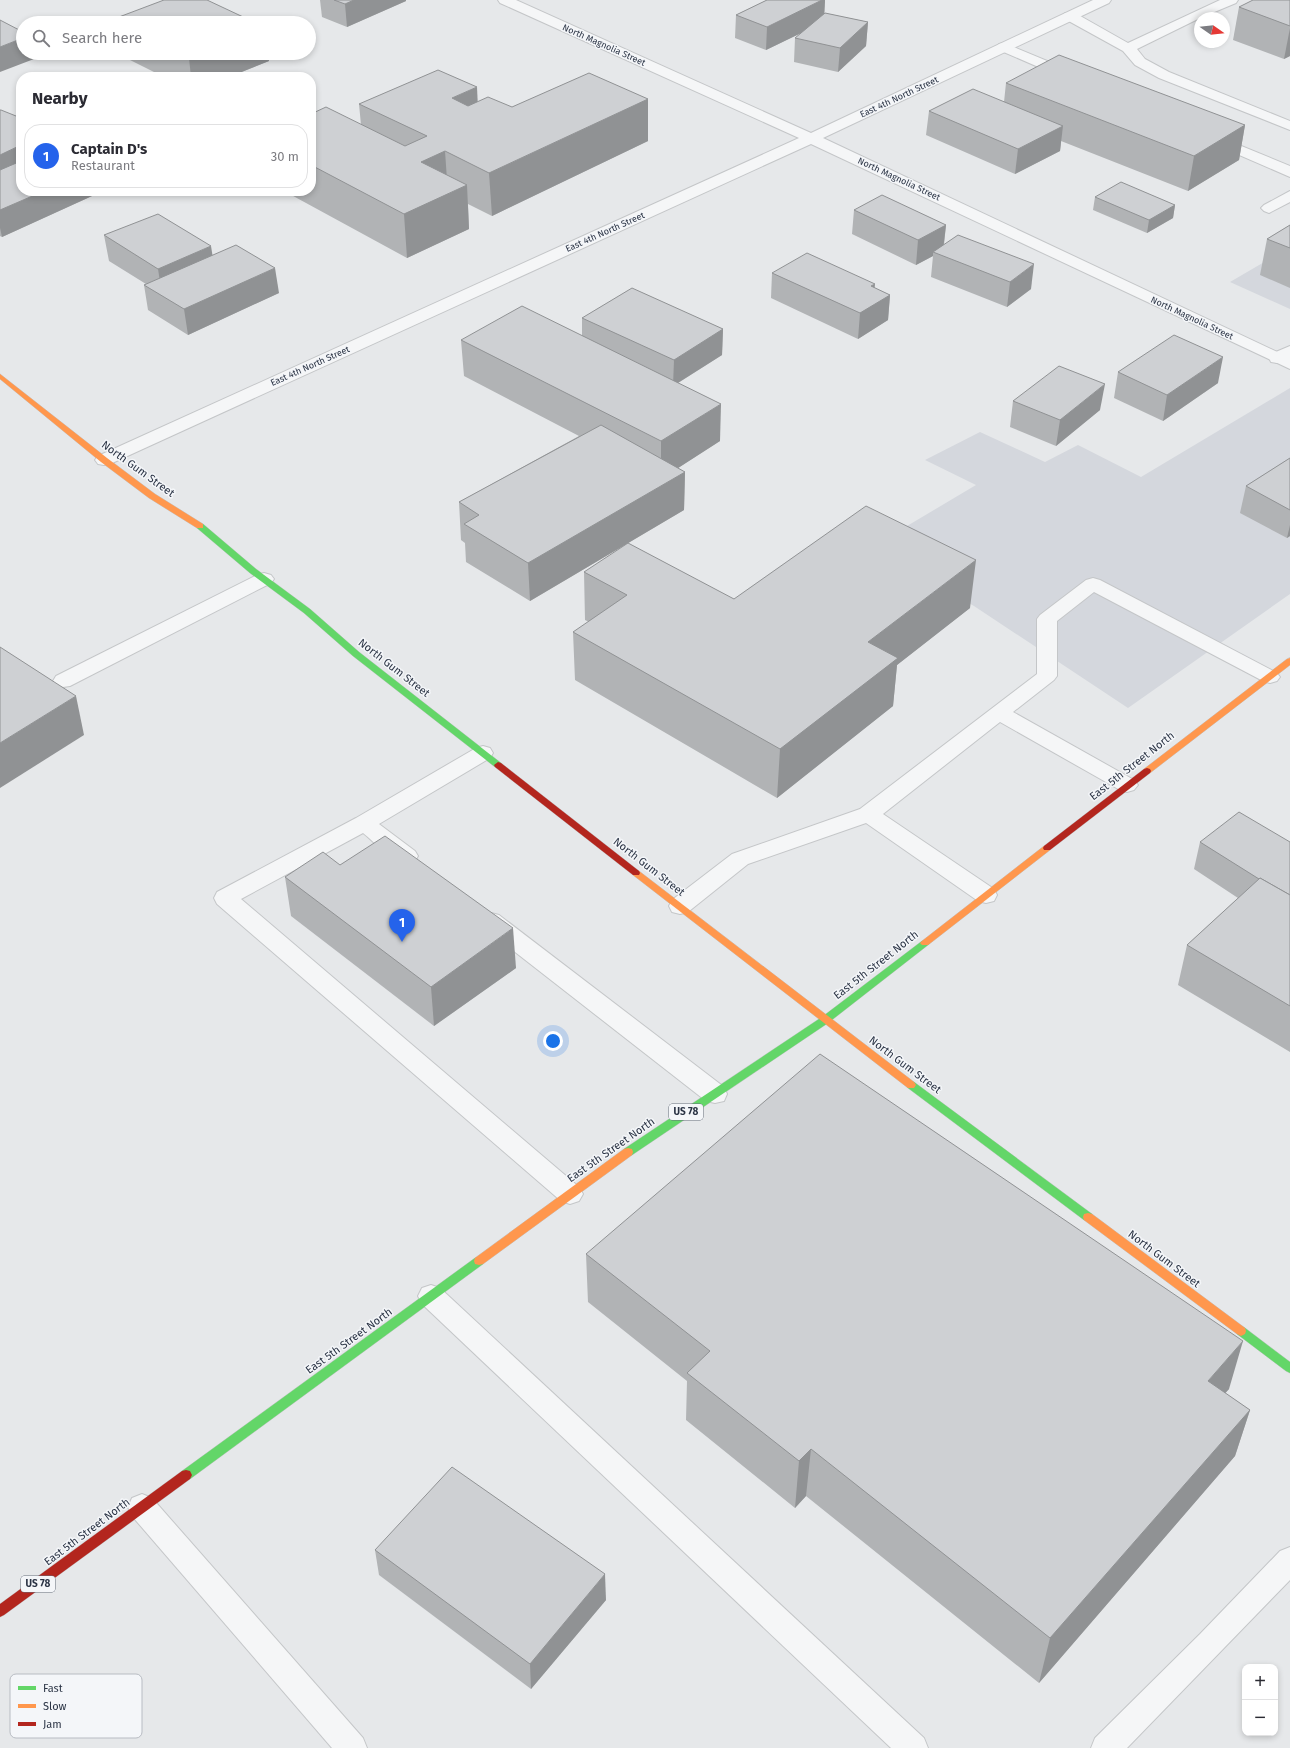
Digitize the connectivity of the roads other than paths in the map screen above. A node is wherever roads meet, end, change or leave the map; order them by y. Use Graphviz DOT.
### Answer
graph roads {
  1 [pos="505,0"];
  2 [pos="1104,0"];
  3 [pos="1231,0"];
  4 [pos="1070,16"];
  5 [pos="1004,47"];
  6 [pos="1128,48"];
  7 [pos="1087,82"];
  8 [pos="1290,126"];
  9 [pos="1203,133"];
  10 [pos="810,139"];
  11 [pos="1290,172"];
  12 [pos="1290,196"];
  13 [pos="1269,208"];
  14 [pos="1286,358"];
  15 [pos="0,376"];
  16 [pos="104,460"];
  17 [pos="264,579"];
  18 [pos="1290,661"];
  19 [pos="1270,677"];
  20 [pos="63,681"];
  21 [pos="999,713"];
  22 [pos="483,754"];
  23 [pos="1127,785"];
  24 [pos="868,814"];
  25 [pos="364,823"];
  26 [pos="421,867"];
  27 [pos="986,895"];
  28 [pos="680,906"];
  29 [pos="477,910"];
  30 [pos="825,1020"];
  31 [pos="715,1094"];
  32 [pos="570,1194"];
  33 [pos="431,1296"];
  34 [pos="1290,1368"];
  35 [pos="142,1507"];
  36 [pos="1290,1560"];
  37 [pos="0,1611"];
  38 [pos="352,1748"];
  39 [pos="913,1748"];
  40 [pos="1106,1748"];
  1 -- 10 [label="street, North Magnolia Street"];
  2 -- 4 [label="street, East 4th North Street"];
  3 -- 6 [label="street"];
  4 -- 5 [label="street, East 4th North Street"];
  4 -- 6 [label="street"];
  5 -- 7 [label="street"];
  5 -- 10 [label="street, East 4th North Street"];
  6 -- 8 [label="street"];
  9 -- 11 [label="street"];
  10 -- 14 [label="street, North Magnolia Street"];
  10 -- 16 [label="street, East 4th North Street"];
  12 -- 13 [label="street"];
  15 -- 16 [label="street, North Gum Street"];
  16 -- 17 [label="street, North Gum Street"];
  17 -- 20 [label="street"];
  17 -- 22 [label="street, North Gum Street"];
  18 -- 19 [label="street, East 5th Street North / US 78"];
  19 -- 21 [label="street"];
  19 -- 23 [label="street, East 5th Street North / US 78"];
  21 -- 23 [label="street"];
  21 -- 24 [label="street"];
  22 -- 25 [label="street"];
  22 -- 28 [label="street, North Gum Street"];
  23 -- 27 [label="street, East 5th Street North / US 78"];
  24 -- 27 [label="street"];
  24 -- 28 [label="street"];
  25 -- 26 [label="street"];
  25 -- 32 [label="street"];
  27 -- 30 [label="street, East 5th Street North / US 78"];
  28 -- 30 [label="street, North Gum Street"];
  29 -- 31 [label="street"];
  30 -- 31 [label="street, East 5th Street North / US 78"];
  30 -- 34 [label="street, North Gum Street"];
  31 -- 32 [label="street, East 5th Street North / US 78"];
  32 -- 33 [label="street, East 5th Street North / US 78"];
  33 -- 35 [label="street, East 5th Street North / US 78"];
  33 -- 39 [label="street"];
  35 -- 37 [label="street, East 5th Street North / US 78"];
  35 -- 38 [label="street"];
  36 -- 40 [label="street"];
}
